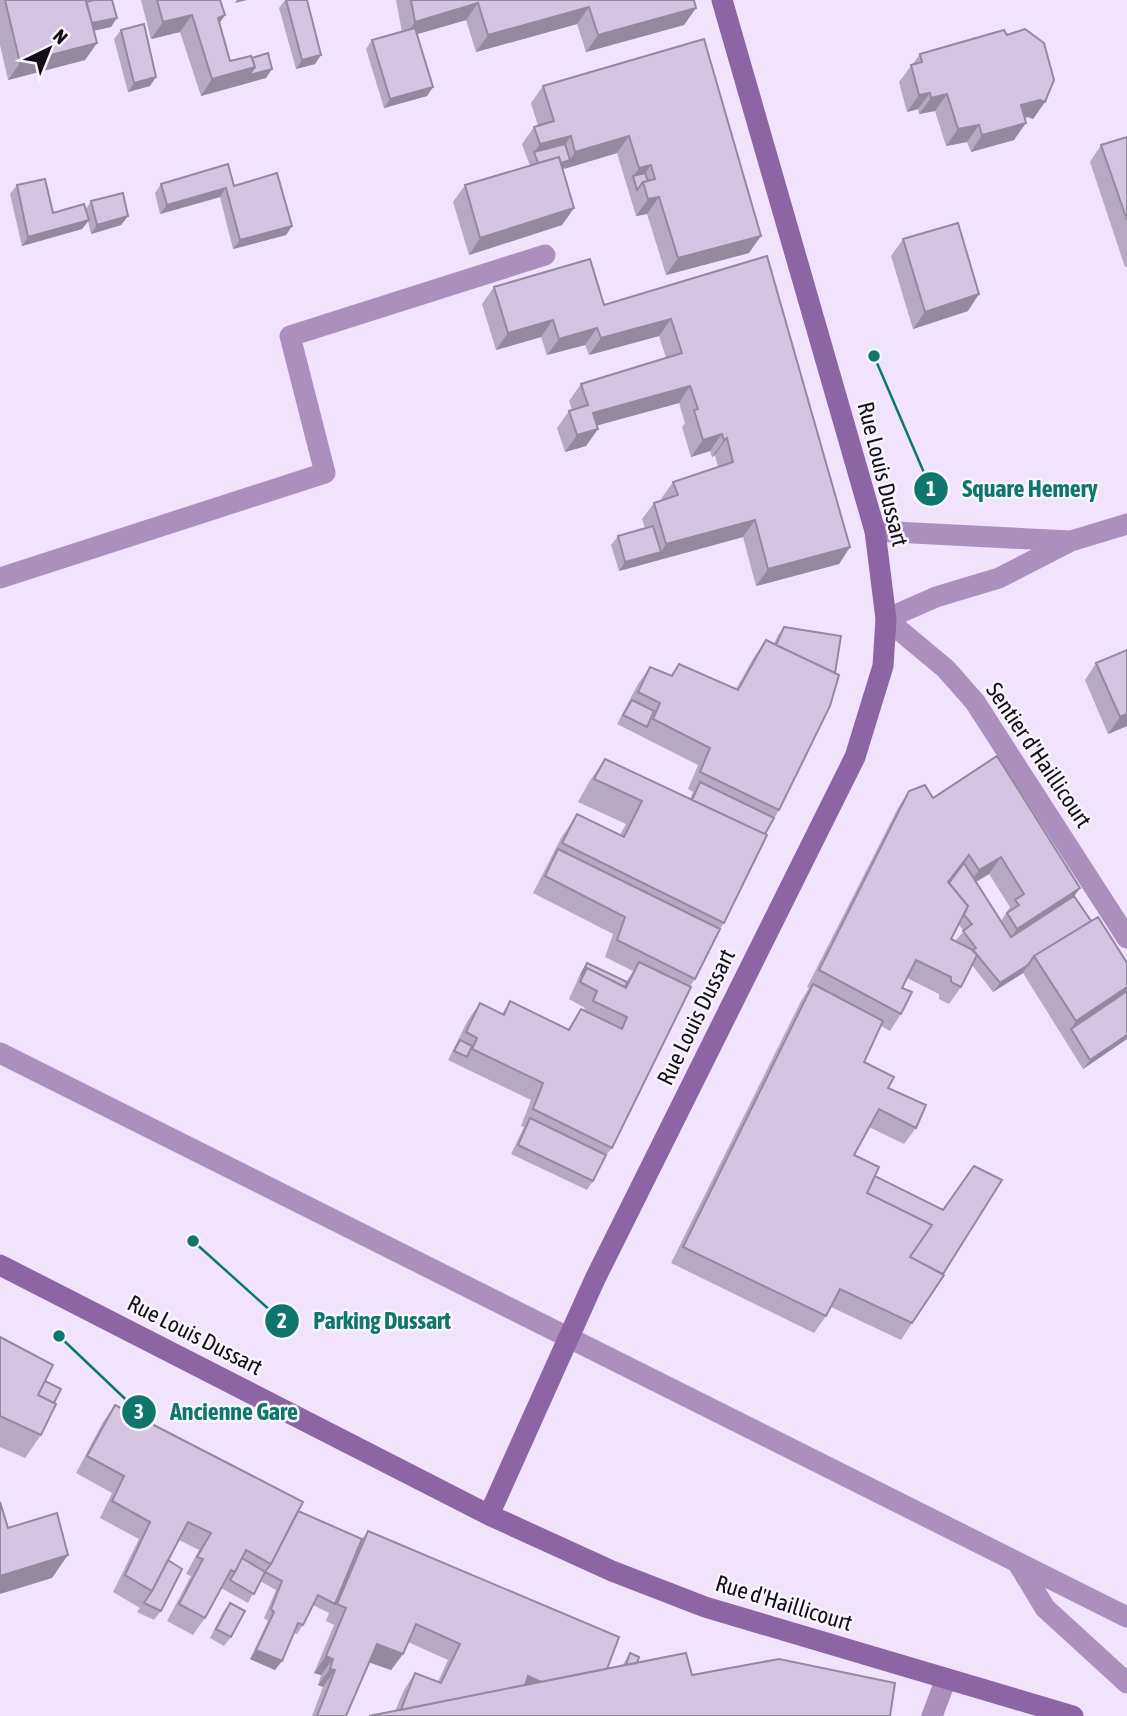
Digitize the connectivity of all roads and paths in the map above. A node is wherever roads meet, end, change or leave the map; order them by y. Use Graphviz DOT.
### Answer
graph roads {
  1 [pos="722,0"];
  2 [pos="545,255"];
  3 [pos="1127,524"];
  4 [pos="875,531"];
  5 [pos="1071,541"];
  6 [pos="0,578"];
  7 [pos="886,619"];
  8 [pos="1127,938"];
  9 [pos="0,1053"];
  10 [pos="0,1265"];
  11 [pos="568,1338"];
  12 [pos="489,1516"];
  13 [pos="1020,1564"];
  14 [pos="1127,1617"];
  15 [pos="946,1679"];
  16 [pos="1127,1683"];
  17 [pos="932,1716"];
  18 [pos="1073,1716"];
  1 -- 4 [label="street, Rue Louis Dussart"];
  2 -- 6 [label="street"];
  3 -- 5 [label="street"];
  4 -- 5 [label="street"];
  4 -- 7 [label="street, Rue Louis Dussart"];
  5 -- 7 [label="street"];
  7 -- 8 [label="street, Sentier d'Haillicourt"];
  7 -- 11 [label="street, Rue Louis Dussart"];
  9 -- 11 [label="street"];
  10 -- 12 [label="street, Rue Louis Dussart"];
  11 -- 12 [label="street, Rue Louis Dussart"];
  11 -- 13 [label="street"];
  12 -- 15 [label="street, Rue d'Haillicourt"];
  13 -- 14 [label="street"];
  13 -- 16 [label="street"];
  15 -- 17 [label="street"];
  15 -- 18 [label="street, Rue d'Haillicourt"];
}
